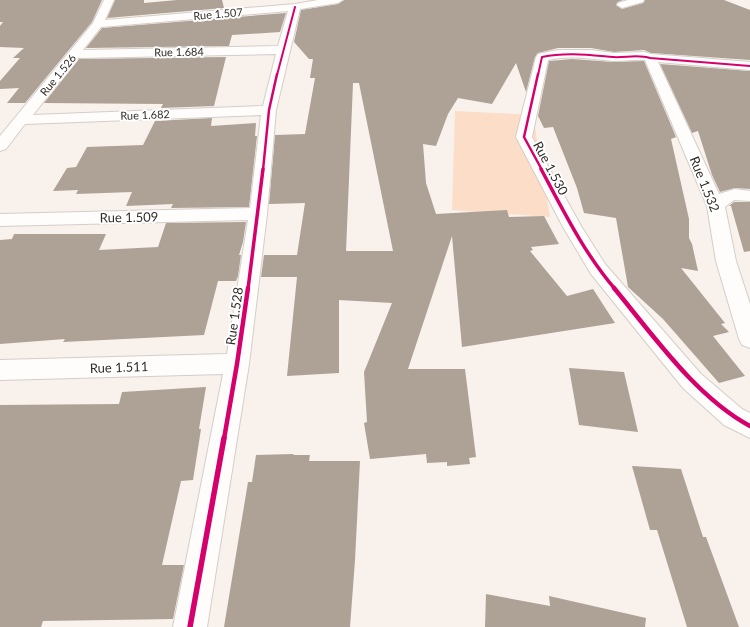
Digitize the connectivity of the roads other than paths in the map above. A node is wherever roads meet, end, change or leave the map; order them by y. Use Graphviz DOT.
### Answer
graph roads {
  1 [pos="109,0"];
  2 [pos="338,0"];
  3 [pos="639,0"];
  4 [pos="622,5"];
  5 [pos="295,8"];
  6 [pos="98,24"];
  7 [pos="283,50"];
  8 [pos="75,54"];
  9 [pos="650,58"];
  10 [pos="750,66"];
  11 [pos="269,110"];
  12 [pos="21,120"];
  13 [pos="0,146"];
  14 [pos="750,196"];
  15 [pos="716,206"];
  16 [pos="258,214"];
  17 [pos="0,220"];
  18 [pos="750,339"];
  19 [pos="237,364"];
  20 [pos="0,370"];
  21 [pos="750,426"];
  22 [pos="190,627"];
  1 -- 6 [label="street, Rue 1.526"];
  2 -- 5 [label="street, Rue 1.507"];
  3 -- 4 [label="street"];
  5 -- 6 [label="street, Rue 1.507"];
  5 -- 7 [label="street, Rue 1.528"];
  6 -- 8 [label="street, Rue 1.526"];
  7 -- 8 [label="street, Rue 1.684"];
  7 -- 11 [label="street, Rue 1.528"];
  8 -- 12 [label="street, Rue 1.526"];
  9 -- 10 [label="street, Rue 1.530"];
  9 -- 15 [label="street, Rue 1.532"];
  9 -- 21 [label="street, Rue 1.530"];
  11 -- 12 [label="street, Rue 1.682"];
  11 -- 16 [label="street, Rue 1.528"];
  12 -- 13 [label="street, Rue 1.526"];
  14 -- 15 [label="street"];
  15 -- 18 [label="street, Rue 1.532"];
  16 -- 17 [label="street, Rue 1.509"];
  16 -- 19 [label="street, Rue 1.528"];
  19 -- 20 [label="street, Rue 1.511"];
  19 -- 22 [label="street, Rue 1.528"];
}
